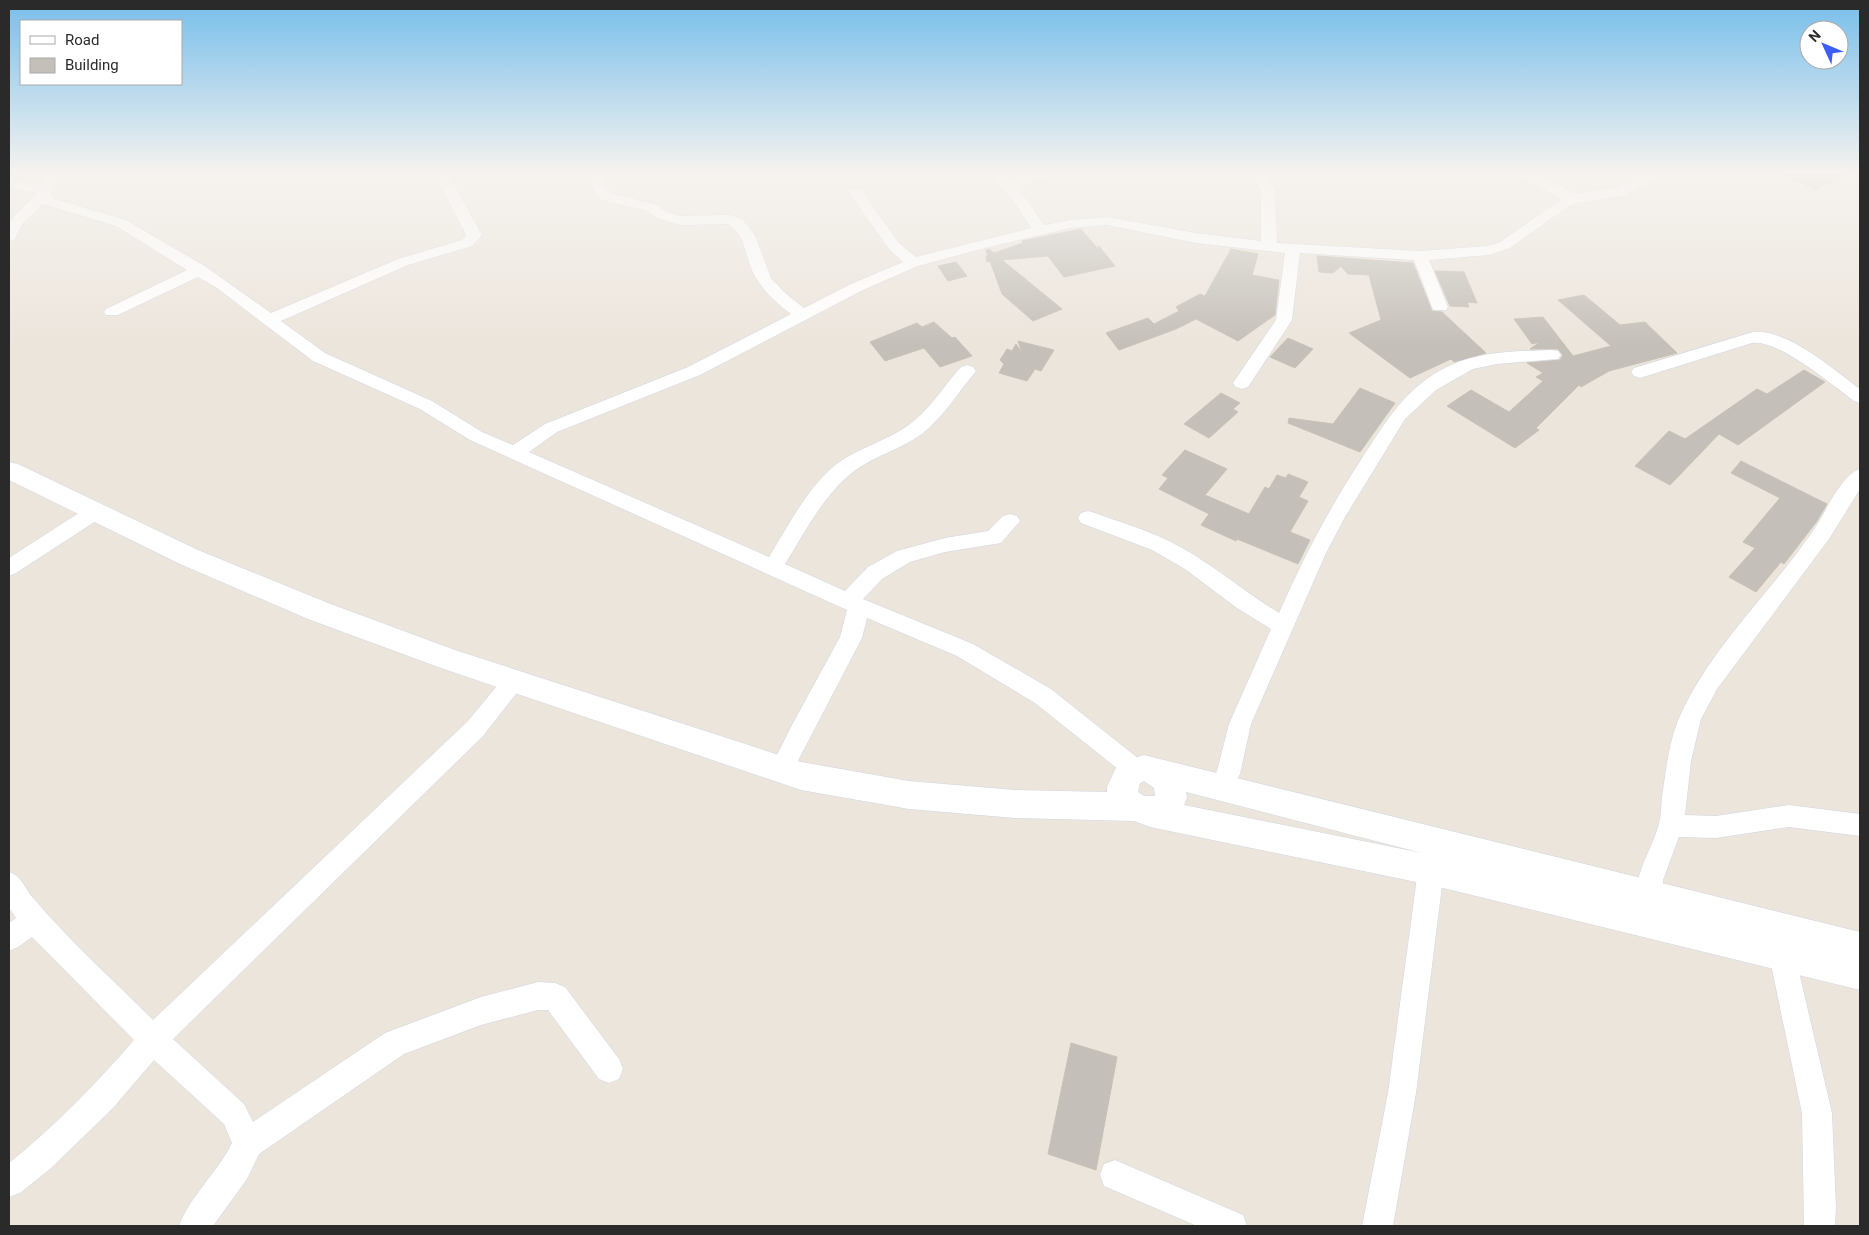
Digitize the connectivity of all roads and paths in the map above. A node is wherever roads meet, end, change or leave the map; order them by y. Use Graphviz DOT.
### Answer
graph roads {
  1 [pos="134,231"];
  2 [pos="472,231"];
  3 [pos="745,231"];
  4 [pos="883,231"];
  5 [pos="1040,231"];
  6 [pos="1157,231"];
  7 [pos="1269,231"];
  8 [pos="1525,231"];
  9 [pos="1269,247"];
  10 [pos="1292,248"];
  11 [pos="1420,256"];
  12 [pos="914,263"];
  13 [pos="200,270"];
  14 [pos="1440,307"];
  15 [pos="112,312"];
  16 [pos="804,316"];
  17 [pos="269,320"];
  18 [pos="1552,355"];
  19 [pos="967,371"];
  20 [pos="1640,372"];
  21 [pos="1242,383"];
  22 [pos="1860,397"];
  23 [pos="515,453"];
  24 [pos="9,470"];
  25 [pos="1860,476"];
  26 [pos="95,512"];
  27 [pos="1088,518"];
  28 [pos="1010,521"];
  29 [pos="772,567"];
  30 [pos="9,568"];
  31 [pos="854,603"];
  32 [pos="1283,626"];
  33 [pos="515,680"];
  34 [pos="782,769"];
  35 [pos="1148,772"];
  36 [pos="1221,786"];
  37 [pos="1141,810"];
  38 [pos="1860,825"];
  39 [pos="1671,826"];
  40 [pos="1431,870"];
  41 [pos="9,884"];
  42 [pos="1650,897"];
  43 [pos="35,920"];
  44 [pos="9,938"];
  45 [pos="1860,949"];
  46 [pos="1782,955"];
  47 [pos="1860,973"];
  48 [pos="153,1039"];
  49 [pos="609,1069"];
  50 [pos="248,1143"];
  51 [pos="1115,1175"];
  52 [pos="9,1182"];
  53 [pos="194,1226"];
  54 [pos="1232,1226"];
  55 [pos="1377,1226"];
  56 [pos="1820,1226"];
  1 -- 13 [label="street"];
  2 -- 17 [label="street"];
  3 -- 16 [label="street"];
  4 -- 12 [label="street"];
  5 -- 12 [label="street"];
  6 -- 9 [label="street"];
  7 -- 9 [label="street"];
  8 -- 11 [label="street"];
  9 -- 10 [label="street"];
  10 -- 11 [label="street"];
  10 -- 21 [label="street"];
  11 -- 14 [label="street"];
  12 -- 16 [label="street"];
  13 -- 15 [label="street"];
  13 -- 17 [label="street"];
  16 -- 23 [label="street"];
  17 -- 23 [label="street"];
  18 -- 32 [label="street"];
  19 -- 29 [label="street"];
  20 -- 22 [label="street"];
  23 -- 29 [label="street"];
  24 -- 26 [label="main road"];
  25 -- 39 [label="street"];
  26 -- 30 [label="street"];
  26 -- 33 [label="main road"];
  27 -- 32 [label="street"];
  28 -- 31 [label="street"];
  29 -- 31 [label="street"];
  31 -- 34 [label="street"];
  31 -- 35 [label="street"];
  32 -- 36 [label="street"];
  33 -- 34 [label="main road"];
  33 -- 48 [label="street"];
  34 -- 37 [label="main road"];
  35 -- 36 [label="main road"];
  35 -- 37 [label="main road"];
  35 -- 37 [label="main road"];
  36 -- 42 [label="main road"];
  37 -- 40 [label="main road"];
  38 -- 39 [label="street"];
  39 -- 42 [label="street"];
  40 -- 46 [label="main road"];
  40 -- 55 [label="street"];
  41 -- 43 [label="street"];
  42 -- 45 [label="main road"];
  43 -- 44 [label="street"];
  43 -- 48 [label="street"];
  46 -- 47 [label="main road"];
  46 -- 56 [label="street"];
  48 -- 50 [label="street"];
  48 -- 52 [label="street"];
  49 -- 50 [label="street"];
  50 -- 53 [label="street"];
  51 -- 54 [label="street"];
}
